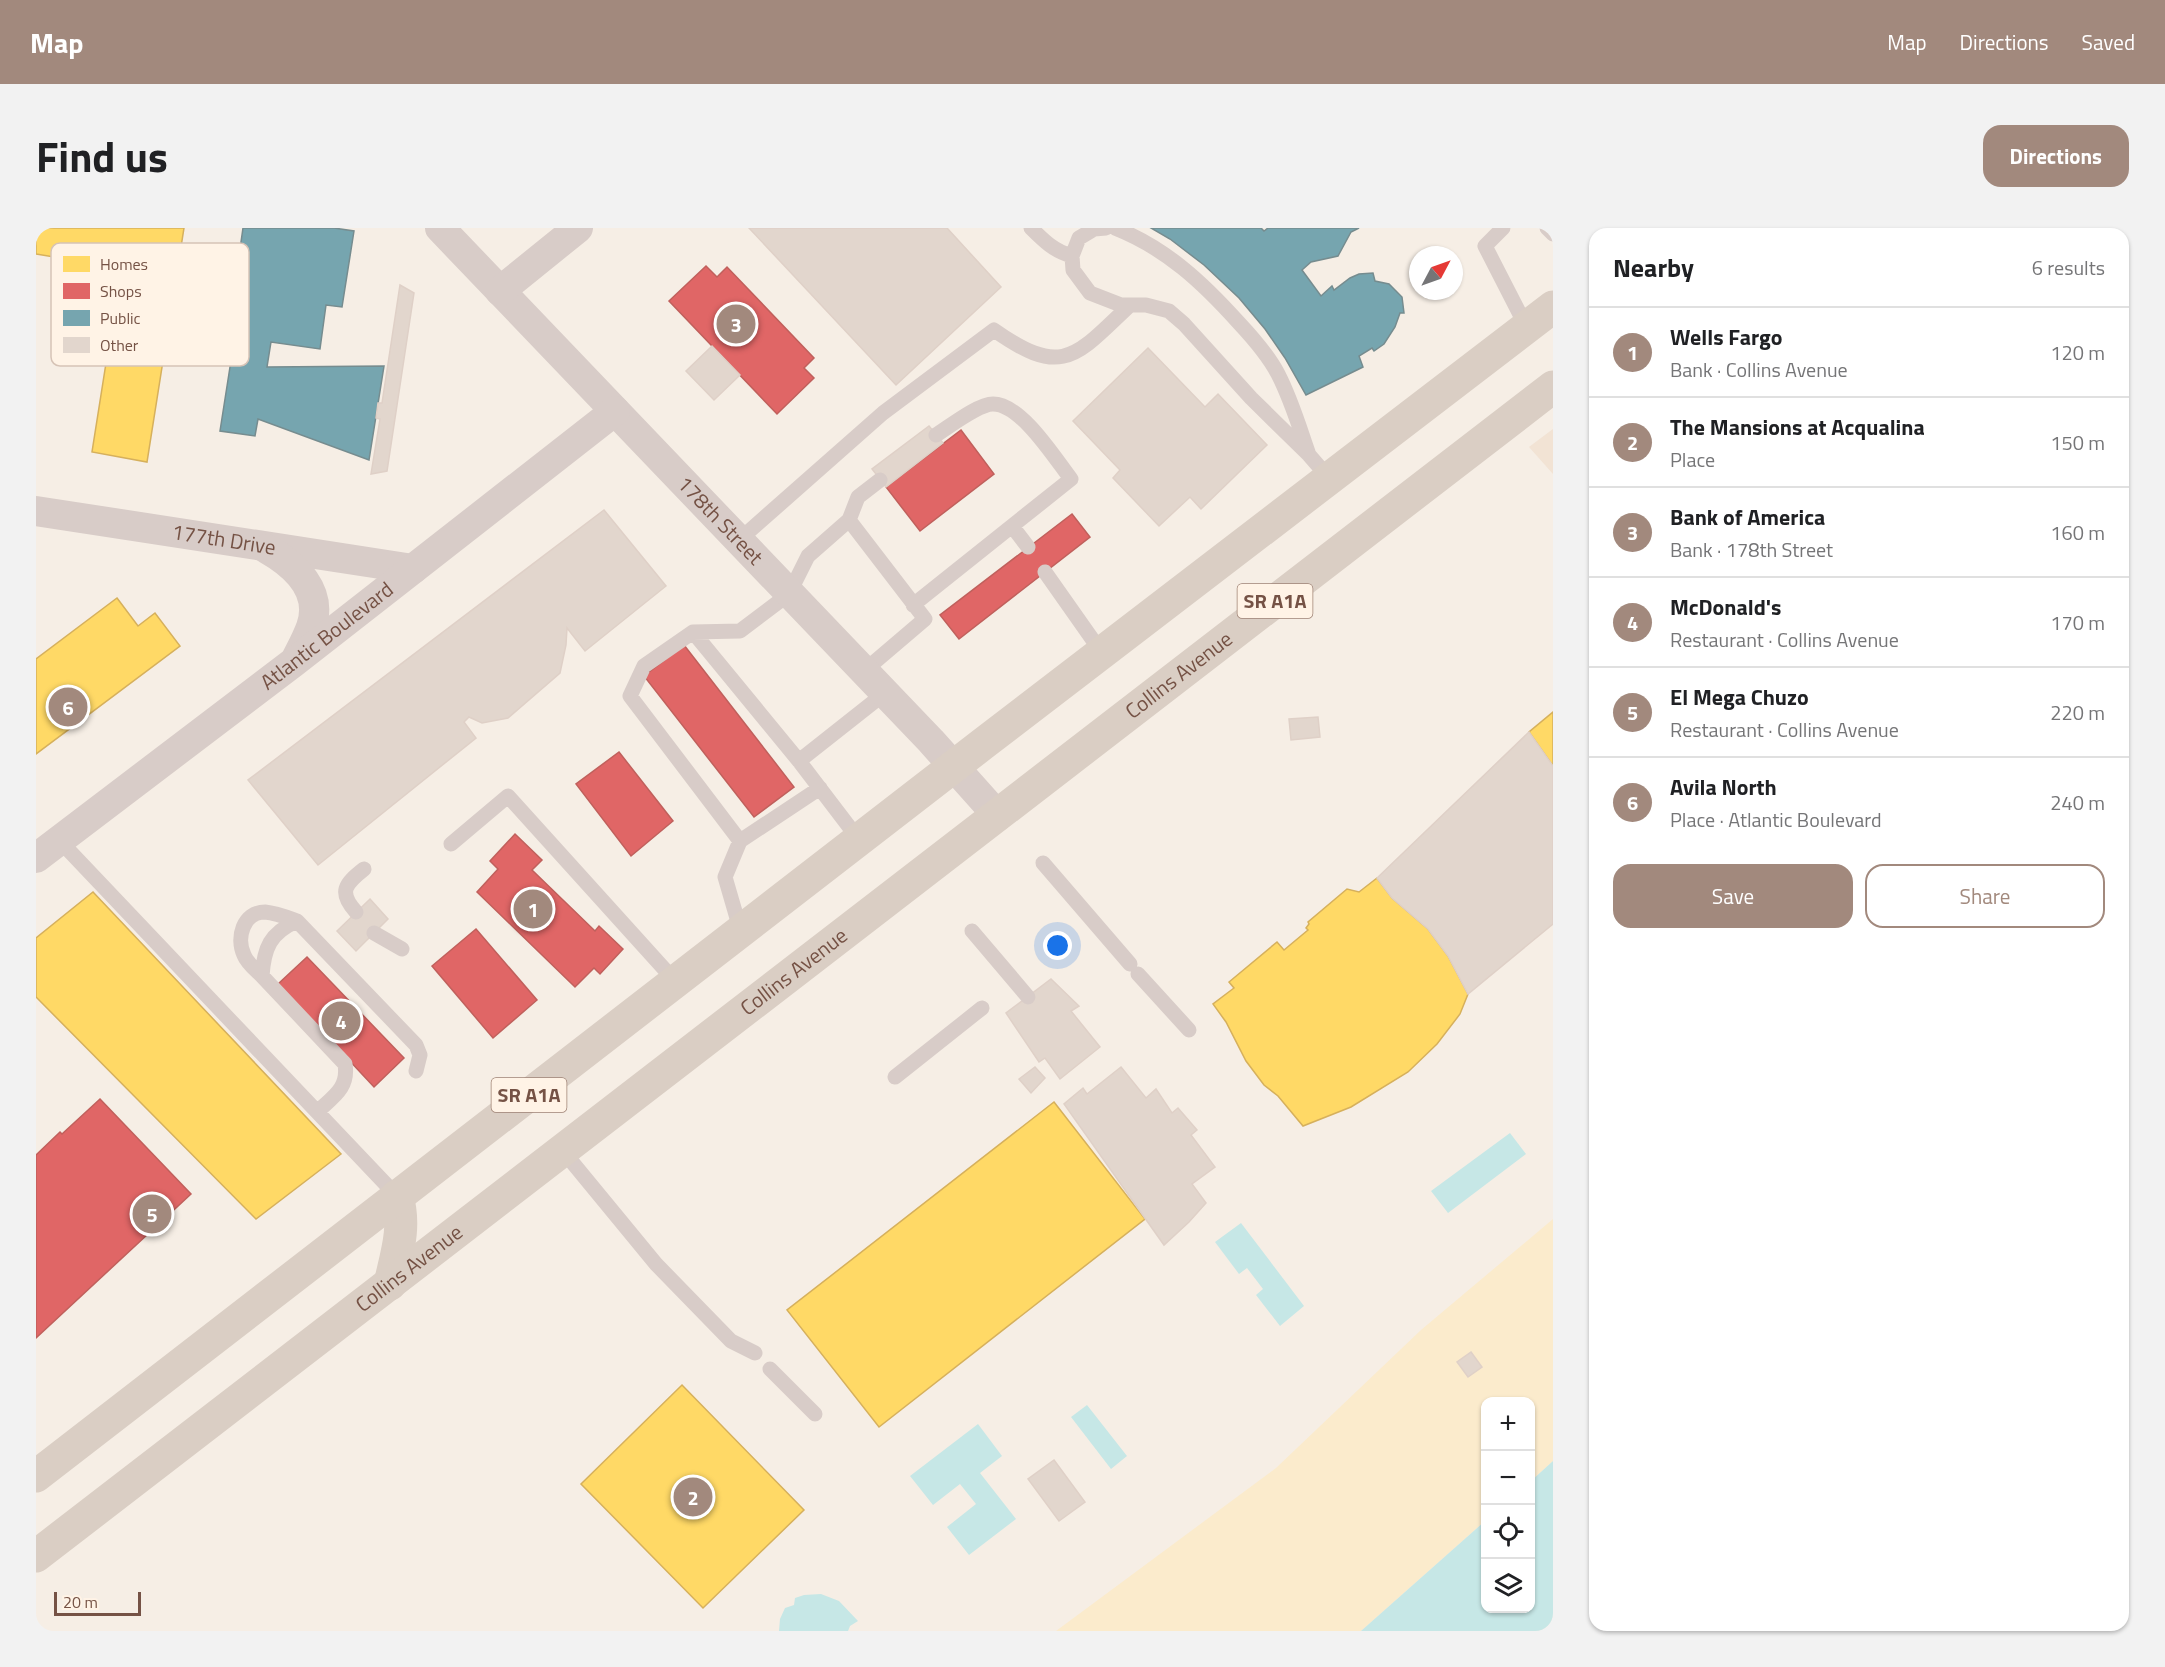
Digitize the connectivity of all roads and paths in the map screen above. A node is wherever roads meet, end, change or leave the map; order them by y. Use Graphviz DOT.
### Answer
graph roads {
  1 [pos="440,228"];
  2 [pos="578,228"];
  3 [pos="1031,228"];
  4 [pos="1106,228"];
  5 [pos="1115,228"];
  6 [pos="1502,228"];
  7 [pos="1547,228"];
  8 [pos="1553,234"];
  9 [pos="1072,256"];
  10 [pos="500,291"];
  11 [pos="1130,305"];
  12 [pos="1553,307"];
  13 [pos="1527,328"];
  14 [pos="1553,387"];
  15 [pos="615,411"];
  16 [pos="936,435"];
  17 [pos="1319,467"];
  18 [pos="880,480"];
  19 [pos="36,511"];
  20 [pos="849,519"];
  21 [pos="1012,526"];
  22 [pos="738,541"];
  23 [pos="258,545"];
  24 [pos="1028,547"];
  25 [pos="413,569"];
  26 [pos="1045,572"];
  27 [pos="789,594"];
  28 [pos="913,605"];
  29 [pos="693,632"];
  30 [pos="1102,652"];
  31 [pos="294,663"];
  32 [pos="864,671"];
  33 [pos="885,693"];
  34 [pos="799,761"];
  35 [pos="955,767"];
  36 [pos="820,788"];
  37 [pos="998,816"];
  38 [pos="740,841"];
  39 [pos="860,841"];
  40 [pos="451,844"];
  41 [pos="47,849"];
  42 [pos="1043,863"];
  43 [pos="364,869"];
  44 [pos="356,912"];
  45 [pos="297,921"];
  46 [pos="972,931"];
  47 [pos="741,932"];
  48 [pos="375,933"];
  49 [pos="402,949"];
  50 [pos="262,976"];
  51 [pos="676,982"];
  52 [pos="1028,997"];
  53 [pos="982,1008"];
  54 [pos="1189,1030"];
  55 [pos="416,1071"];
  56 [pos="895,1077"];
  57 [pos="318,1112"];
  58 [pos="563,1151"];
  59 [pos="397,1196"];
  60 [pos="390,1284"];
  61 [pos="755,1353"];
  62 [pos="770,1369"];
  63 [pos="815,1414"];
  64 [pos="36,1476"];
  65 [pos="36,1556"];
  1 -- 10 [label="street, 178th Street"];
  2 -- 10 [label="street"];
  3 -- 9 [label="lane"];
  4 -- 9 [label="lane"];
  5 -- 17 [label="lane"];
  6 -- 13 [label="lane"];
  7 -- 8 [label="lane"];
  9 -- 11 [label="lane"];
  10 -- 15 [label="street, 178th Street"];
  11 -- 17 [label="lane"];
  11 -- 22 [label="lane"];
  12 -- 13 [label="main road, SR A1A"];
  13 -- 17 [label="main road, SR A1A"];
  14 -- 37 [label="main road, Collins Avenue / SR A1A"];
  15 -- 22 [label="street, 178th Street"];
  15 -- 25 [label="street, Atlantic Boulevard"];
  16 -- 21 [label="lane"];
  17 -- 30 [label="main road, SR A1A"];
  18 -- 20 [label="lane"];
  19 -- 23 [label="street, 177th Drive"];
  20 -- 27 [label="lane"];
  20 -- 28 [label="lane"];
  21 -- 24 [label="lane"];
  21 -- 28 [label="lane"];
  22 -- 27 [label="street, 178th Street"];
  23 -- 25 [label="street, 177th Drive"];
  23 -- 31 [label="street"];
  25 -- 31 [label="street, Atlantic Boulevard"];
  26 -- 30 [label="lane"];
  27 -- 29 [label="lane"];
  27 -- 32 [label="street, 178th Street"];
  28 -- 32 [label="lane"];
  29 -- 34 [label="lane"];
  29 -- 38 [label="lane"];
  30 -- 35 [label="main road, SR A1A"];
  31 -- 41 [label="street, Atlantic Boulevard"];
  32 -- 33 [label="street, 178th Street"];
  33 -- 34 [label="lane"];
  33 -- 35 [label="street, 178th Street"];
  34 -- 36 [label="lane"];
  35 -- 37 [label="street, 178th Street"];
  35 -- 39 [label="main road, SR A1A"];
  36 -- 38 [label="lane"];
  36 -- 39 [label="lane"];
  37 -- 58 [label="main road, Collins Avenue / SR A1A"];
  38 -- 47 [label="lane"];
  39 -- 47 [label="main road, SR A1A"];
  40 -- 51 [label="lane"];
  41 -- 57 [label="lane"];
  42 -- 54 [label="lane"];
  43 -- 44 [label="lane"];
  45 -- 50 [label="lane"];
  45 -- 50 [label="lane"];
  45 -- 55 [label="lane"];
  46 -- 52 [label="lane"];
  47 -- 51 [label="main road, SR A1A"];
  48 -- 49 [label="lane"];
  50 -- 57 [label="lane"];
  51 -- 59 [label="main road, SR A1A"];
  53 -- 56 [label="lane"];
  57 -- 59 [label="lane"];
  58 -- 60 [label="main road, Collins Avenue / SR A1A"];
  58 -- 61 [label="lane"];
  59 -- 60 [label="main road"];
  59 -- 64 [label="main road, SR A1A"];
  60 -- 65 [label="main road, Collins Avenue / SR A1A"];
  62 -- 63 [label="lane"];
}
